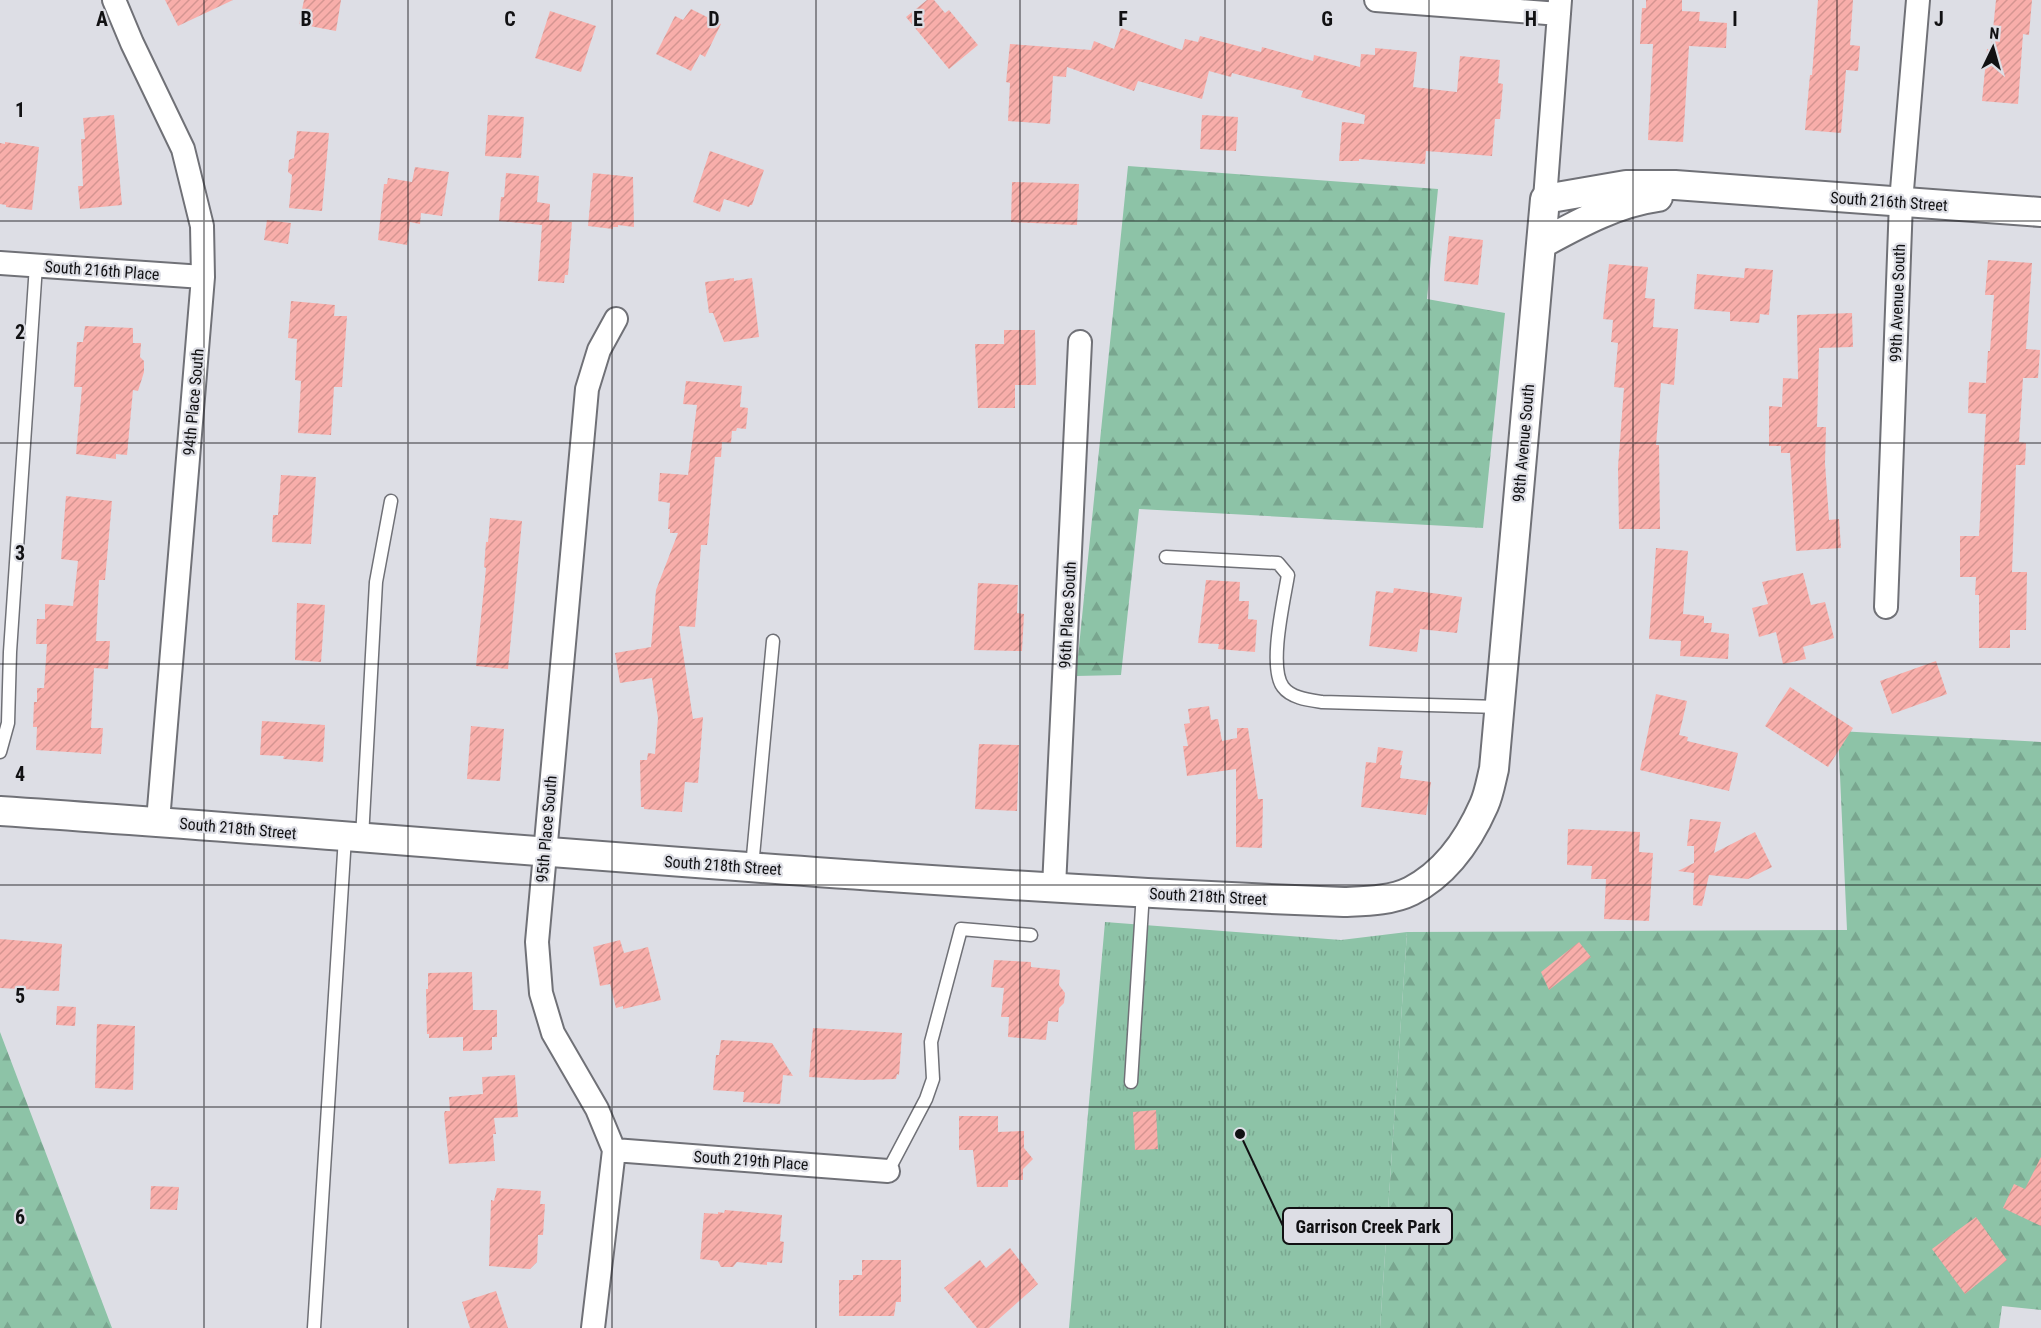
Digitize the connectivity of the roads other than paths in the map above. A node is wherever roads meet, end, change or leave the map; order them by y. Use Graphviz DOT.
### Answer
graph roads {
  1 [pos="114,0"];
  2 [pos="1376,0"];
  3 [pos="1918,0"];
  4 [pos="1559,7"];
  5 [pos="1737,190"];
  6 [pos="1545,199"];
  7 [pos="1901,202"];
  8 [pos="2041,212"];
  9 [pos="1541,244"];
  10 [pos="0,263"];
  11 [pos="36,265"];
  12 [pos="203,277"];
  13 [pos="616,319"];
  14 [pos="1080,342"];
  15 [pos="390,501"];
  16 [pos="1166,557"];
  17 [pos="1886,607"];
  18 [pos="773,642"];
  19 [pos="1499,707"];
  20 [pos="0,752"];
  21 [pos="0,811"];
  22 [pos="158,821"];
  23 [pos="354,837"];
  24 [pos="544,853"];
  25 [pos="752,867"];
  26 [pos="1439,872"];
  27 [pos="1054,888"];
  28 [pos="1143,892"];
  29 [pos="1031,935"];
  30 [pos="1131,1082"];
  31 [pos="614,1150"];
  32 [pos="888,1171"];
  33 [pos="314,1328"];
  34 [pos="593,1328"];
  1 -- 12 [label="street, 94th Place South"];
  2 -- 4 [label="street"];
  3 -- 7 [label="street, 99th Avenue South"];
  4 -- 6 [label="street, 98th Avenue South"];
  5 -- 6 [label="street, South 216th Street"];
  5 -- 7 [label="street, South 216th Street"];
  5 -- 9 [label="street, South 216th Street"];
  6 -- 9 [label="street, 98th Avenue South"];
  7 -- 8 [label="street, South 216th Street"];
  7 -- 17 [label="street, 99th Avenue South"];
  9 -- 19 [label="street, 98th Avenue South"];
  10 -- 11 [label="street, South 216th Place"];
  11 -- 12 [label="street, South 216th Place"];
  11 -- 20 [label="lane"];
  12 -- 22 [label="street, 94th Place South"];
  13 -- 24 [label="street, 95th Place South"];
  14 -- 27 [label="street, 96th Place South"];
  15 -- 23 [label="lane"];
  16 -- 19 [label="lane"];
  18 -- 25 [label="lane"];
  19 -- 26 [label="street, 98th Avenue South"];
  21 -- 22 [label="street, South 218th Street"];
  22 -- 23 [label="street, South 218th Street"];
  23 -- 24 [label="street, South 218th Street"];
  23 -- 33 [label="lane"];
  24 -- 25 [label="street, South 218th Street"];
  24 -- 31 [label="street, 95th Place South"];
  25 -- 27 [label="street, South 218th Street"];
  26 -- 28 [label="street, South 218th Street"];
  27 -- 28 [label="street, South 218th Street"];
  28 -- 30 [label="lane"];
  29 -- 32 [label="lane"];
  31 -- 32 [label="street, South 219th Place"];
  31 -- 34 [label="street, 95th Place South"];
}
